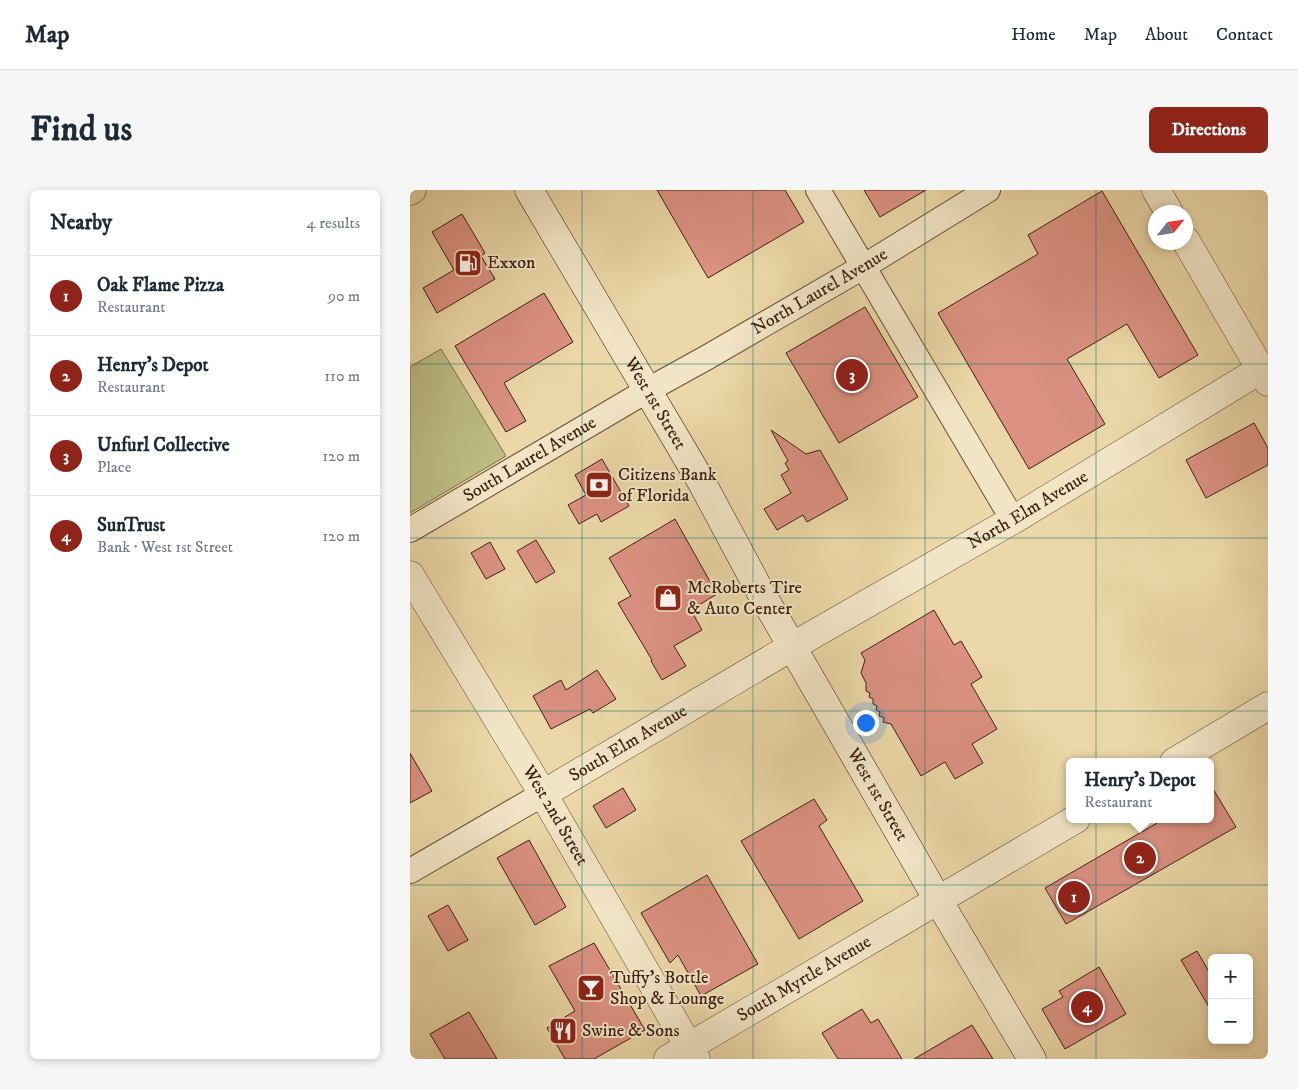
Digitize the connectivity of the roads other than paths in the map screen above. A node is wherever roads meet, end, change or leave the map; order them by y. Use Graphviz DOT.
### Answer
graph roads {
  1 [pos="529,190"];
  2 [pos="818,190"];
  3 [pos="988,190"];
  4 [pos="1156,190"];
  5 [pos="1165,205"];
  6 [pos="1191,250"];
  7 [pos="862,267"];
  8 [pos="1264,376"];
  9 [pos="648,390"];
  10 [pos="1013,520"];
  11 [pos="410,530"];
  12 [pos="410,575"];
  13 [pos="793,646"];
  14 [pos="1268,706"];
  15 [pos="1181,758"];
  16 [pos="543,794"];
  17 [pos="1069,823"];
  18 [pos="410,871"];
  19 [pos="938,900"];
  20 [pos="684,1055"];
  21 [pos="1032,1059"];
  1 -- 9 [label="street, West 1st Street"];
  2 -- 7 [label="street"];
  3 -- 7 [label="street, North Laurel Avenue"];
  4 -- 5 [label="street"];
  6 -- 8 [label="street"];
  7 -- 9 [label="street, North Laurel Avenue"];
  7 -- 10 [label="street"];
  8 -- 10 [label="street, North Elm Avenue"];
  9 -- 11 [label="street, South Laurel Avenue"];
  9 -- 13 [label="street, West 1st Street"];
  10 -- 13 [label="street, North Elm Avenue"];
  12 -- 16 [label="street, West 2nd Street"];
  13 -- 16 [label="street, South Elm Avenue"];
  13 -- 19 [label="street, West 1st Street"];
  14 -- 15 [label="street"];
  16 -- 18 [label="street, South Elm Avenue"];
  16 -- 20 [label="street, West 2nd Street"];
  17 -- 19 [label="street, South Myrtle Avenue"];
  19 -- 20 [label="street, South Myrtle Avenue"];
  19 -- 21 [label="street, West 1st Street"];
}
